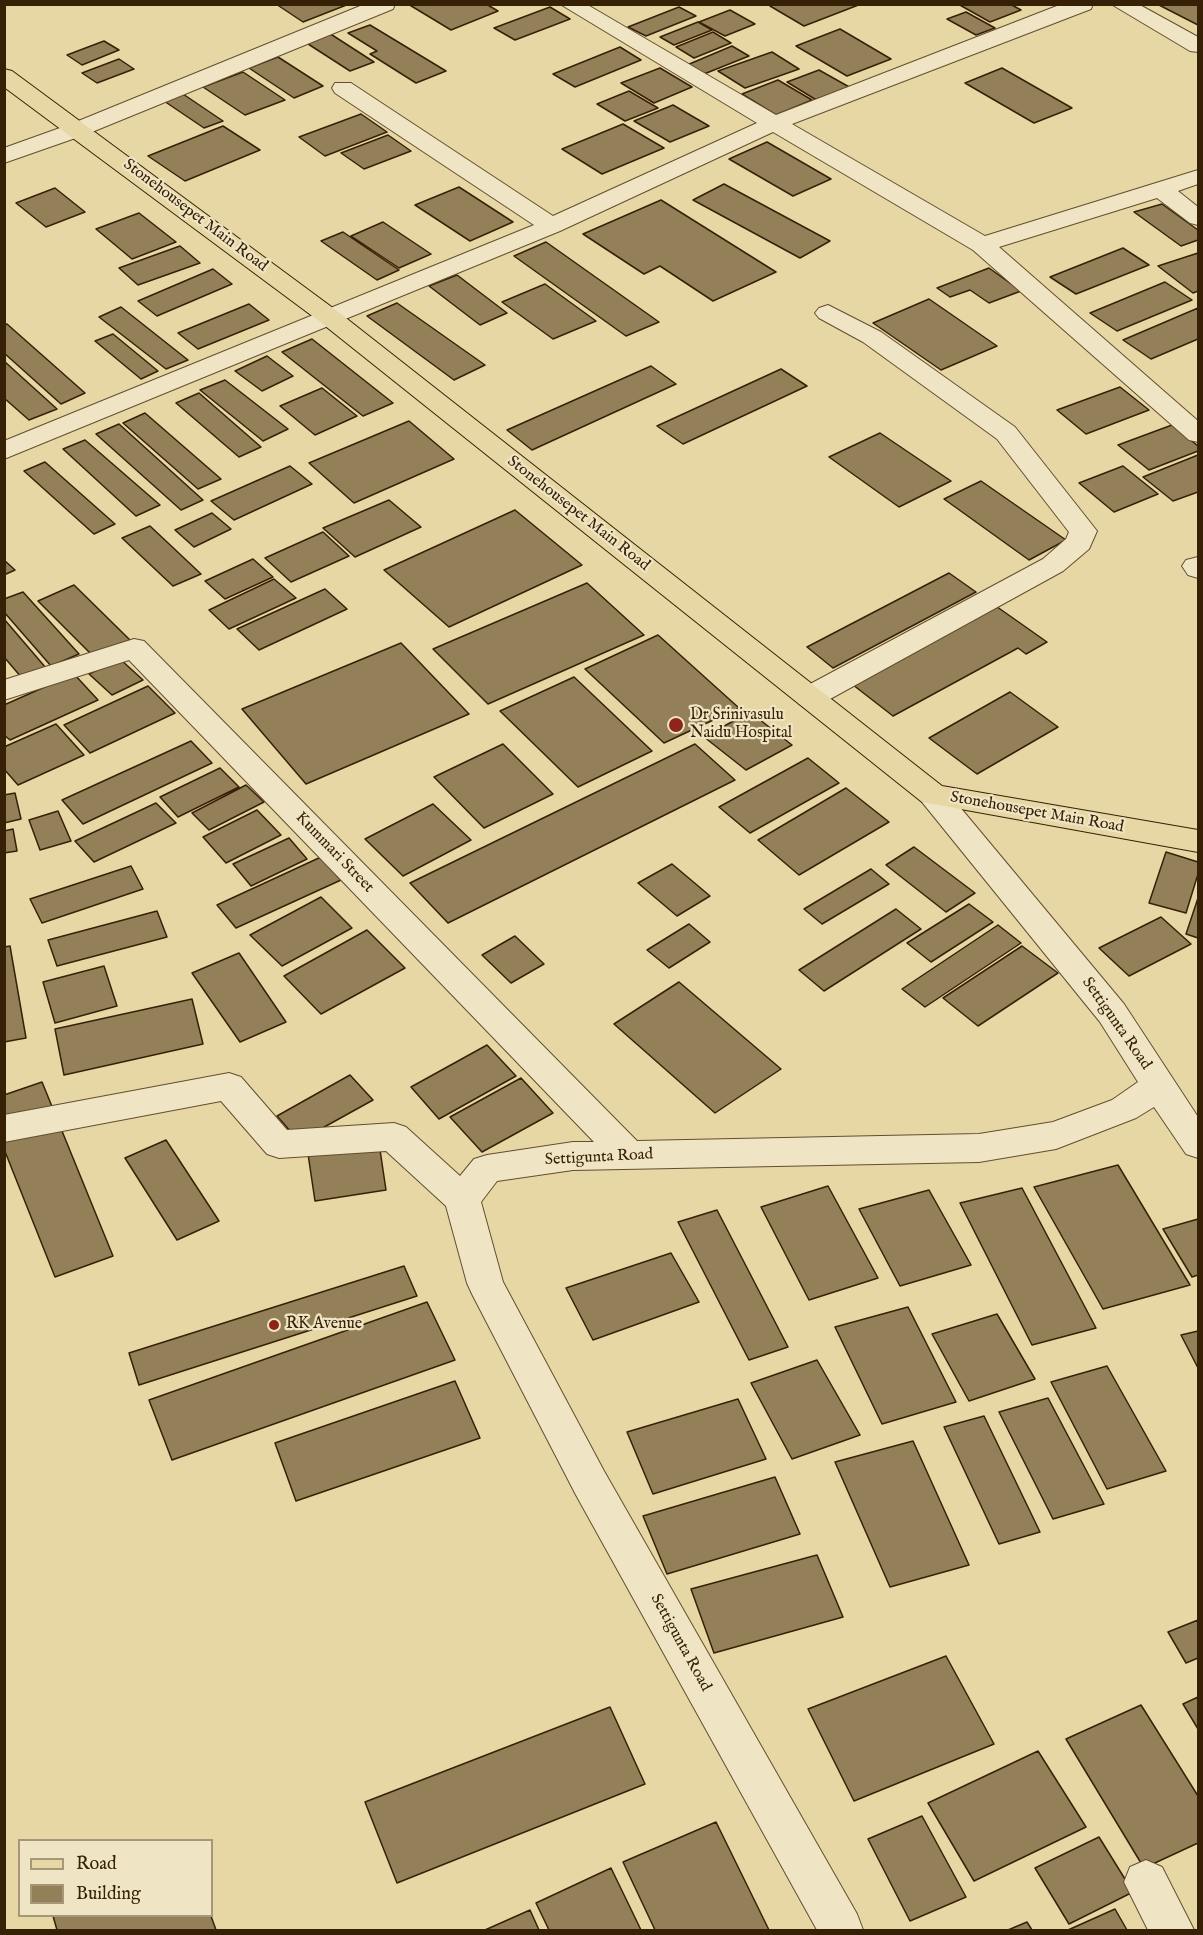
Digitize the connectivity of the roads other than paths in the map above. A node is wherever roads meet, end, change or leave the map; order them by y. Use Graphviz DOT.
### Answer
graph roads {
  1 [pos="385,4"];
  2 [pos="570,4"];
  3 [pos="1083,4"];
  4 [pos="1121,4"];
  5 [pos="1198,46"];
  6 [pos="4,76"];
  7 [pos="343,88"];
  8 [pos="772,124"];
  9 [pos="79,129"];
  10 [pos="4,156"];
  11 [pos="1198,177"];
  12 [pos="1159,188"];
  13 [pos="1198,218"];
  14 [pos="552,226"];
  15 [pos="982,245"];
  16 [pos="828,313"];
  17 [pos="328,316"];
  18 [pos="1198,434"];
  19 [pos="4,451"];
  20 [pos="4,690"];
  21 [pos="810,697"];
  22 [pos="933,795"];
  23 [pos="1198,841"];
  24 [pos="1158,1086"];
  25 [pos="4,1129"];
  26 [pos="1198,1144"];
  27 [pos="629,1155"];
  28 [pos="462,1199"];
  29 [pos="1146,1882"];
  30 [pos="842,1930"];
  31 [pos="1172,1930"];
  1 -- 9 [label="street"];
  2 -- 8 [label="street"];
  3 -- 8 [label="street"];
  4 -- 5 [label="street"];
  6 -- 9 [label="main road, Stonehousepet Main Road"];
  7 -- 14 [label="street"];
  8 -- 14 [label="street"];
  8 -- 15 [label="street"];
  9 -- 10 [label="street"];
  9 -- 17 [label="main road, Stonehousepet Main Road"];
  11 -- 12 [label="street"];
  12 -- 13 [label="street"];
  12 -- 15 [label="street"];
  14 -- 17 [label="street"];
  15 -- 18 [label="street"];
  16 -- 21 [label="street"];
  17 -- 19 [label="street"];
  17 -- 21 [label="main road, Stonehousepet Main Road"];
  20 -- 27 [label="street, Kummari Street"];
  21 -- 22 [label="main road, Stonehousepet Main Road"];
  22 -- 23 [label="main road, Stonehousepet Main Road"];
  22 -- 24 [label="street, Settigunta Road"];
  24 -- 26 [label="street"];
  24 -- 27 [label="street, Settigunta Road"];
  25 -- 28 [label="street"];
  27 -- 28 [label="street, Settigunta Road"];
  28 -- 30 [label="street, Settigunta Road"];
  29 -- 31 [label="street"];
}
